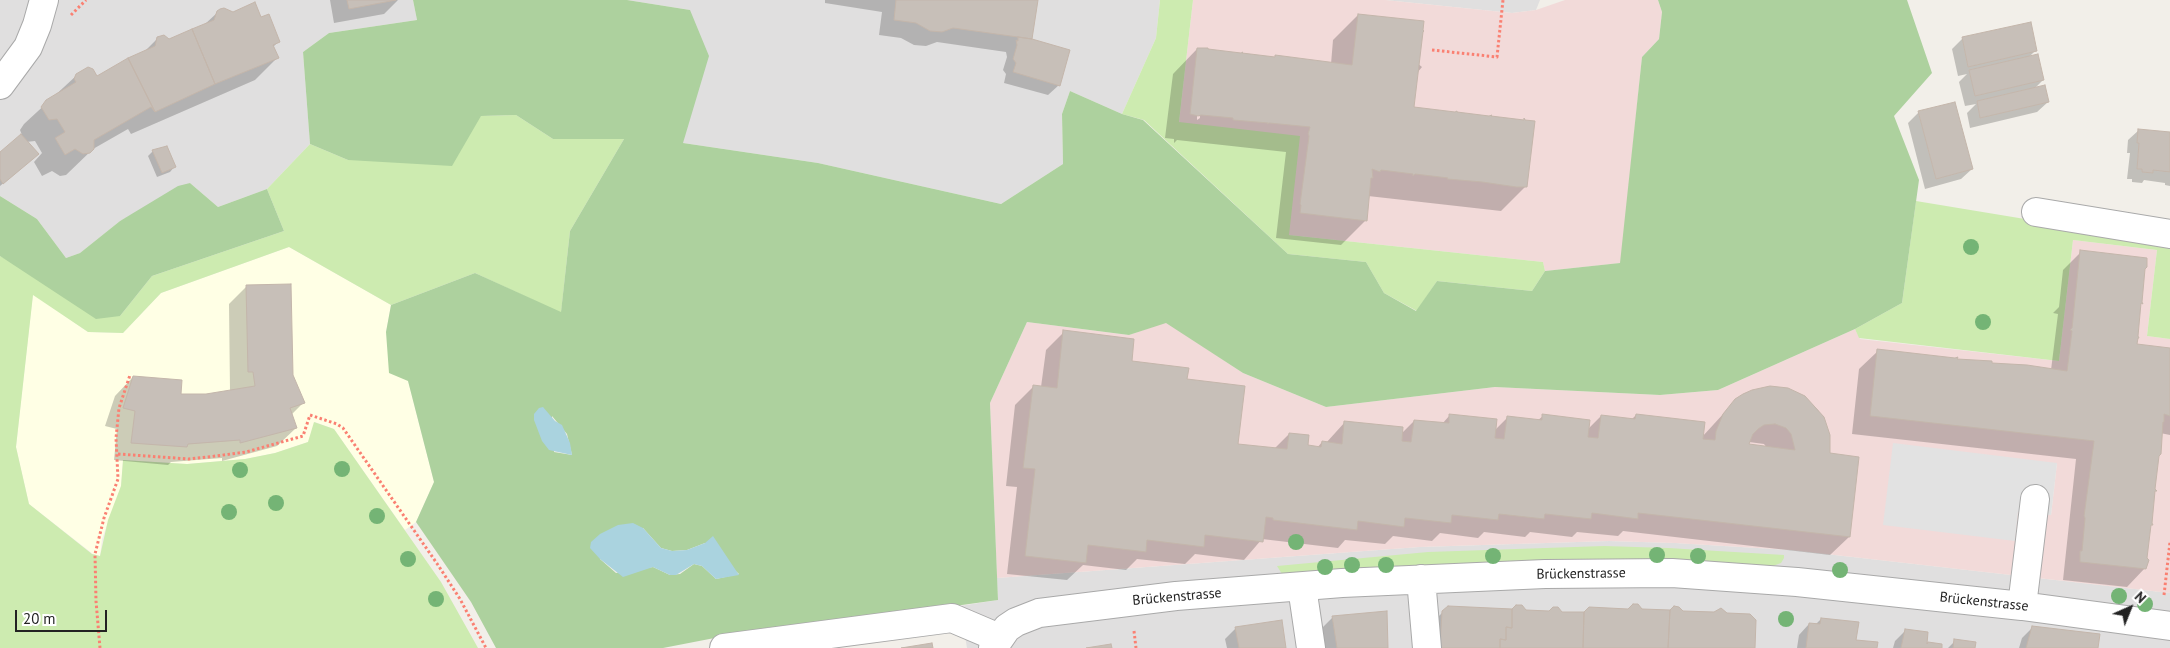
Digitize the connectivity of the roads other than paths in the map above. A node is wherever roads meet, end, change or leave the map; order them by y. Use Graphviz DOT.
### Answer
graph roads {
  1 [pos="44,0"];
  2 [pos="0,85"];
  3 [pos="2036,212"];
  4 [pos="2170,234"];
  5 [pos="2035,499"];
  6 [pos="1421,579"];
  7 [pos="1302,587"];
  8 [pos="2022,606"];
  9 [pos="2170,626"];
  10 [pos="996,643"];
  11 [pos="724,648"];
  12 [pos="1311,648"];
  13 [pos="1427,648"];
  1 -- 2 [label="street"];
  3 -- 4 [label="street"];
  5 -- 8 [label="street"];
  6 -- 7 [label="street, Brückenstrasse"];
  6 -- 8 [label="street, Brückenstrasse"];
  6 -- 13 [label="street"];
  7 -- 10 [label="street, Brückenstrasse"];
  7 -- 12 [label="street"];
  8 -- 9 [label="street, Brückenstrasse"];
  10 -- 11 [label="street, Brückenstrasse"];
}
